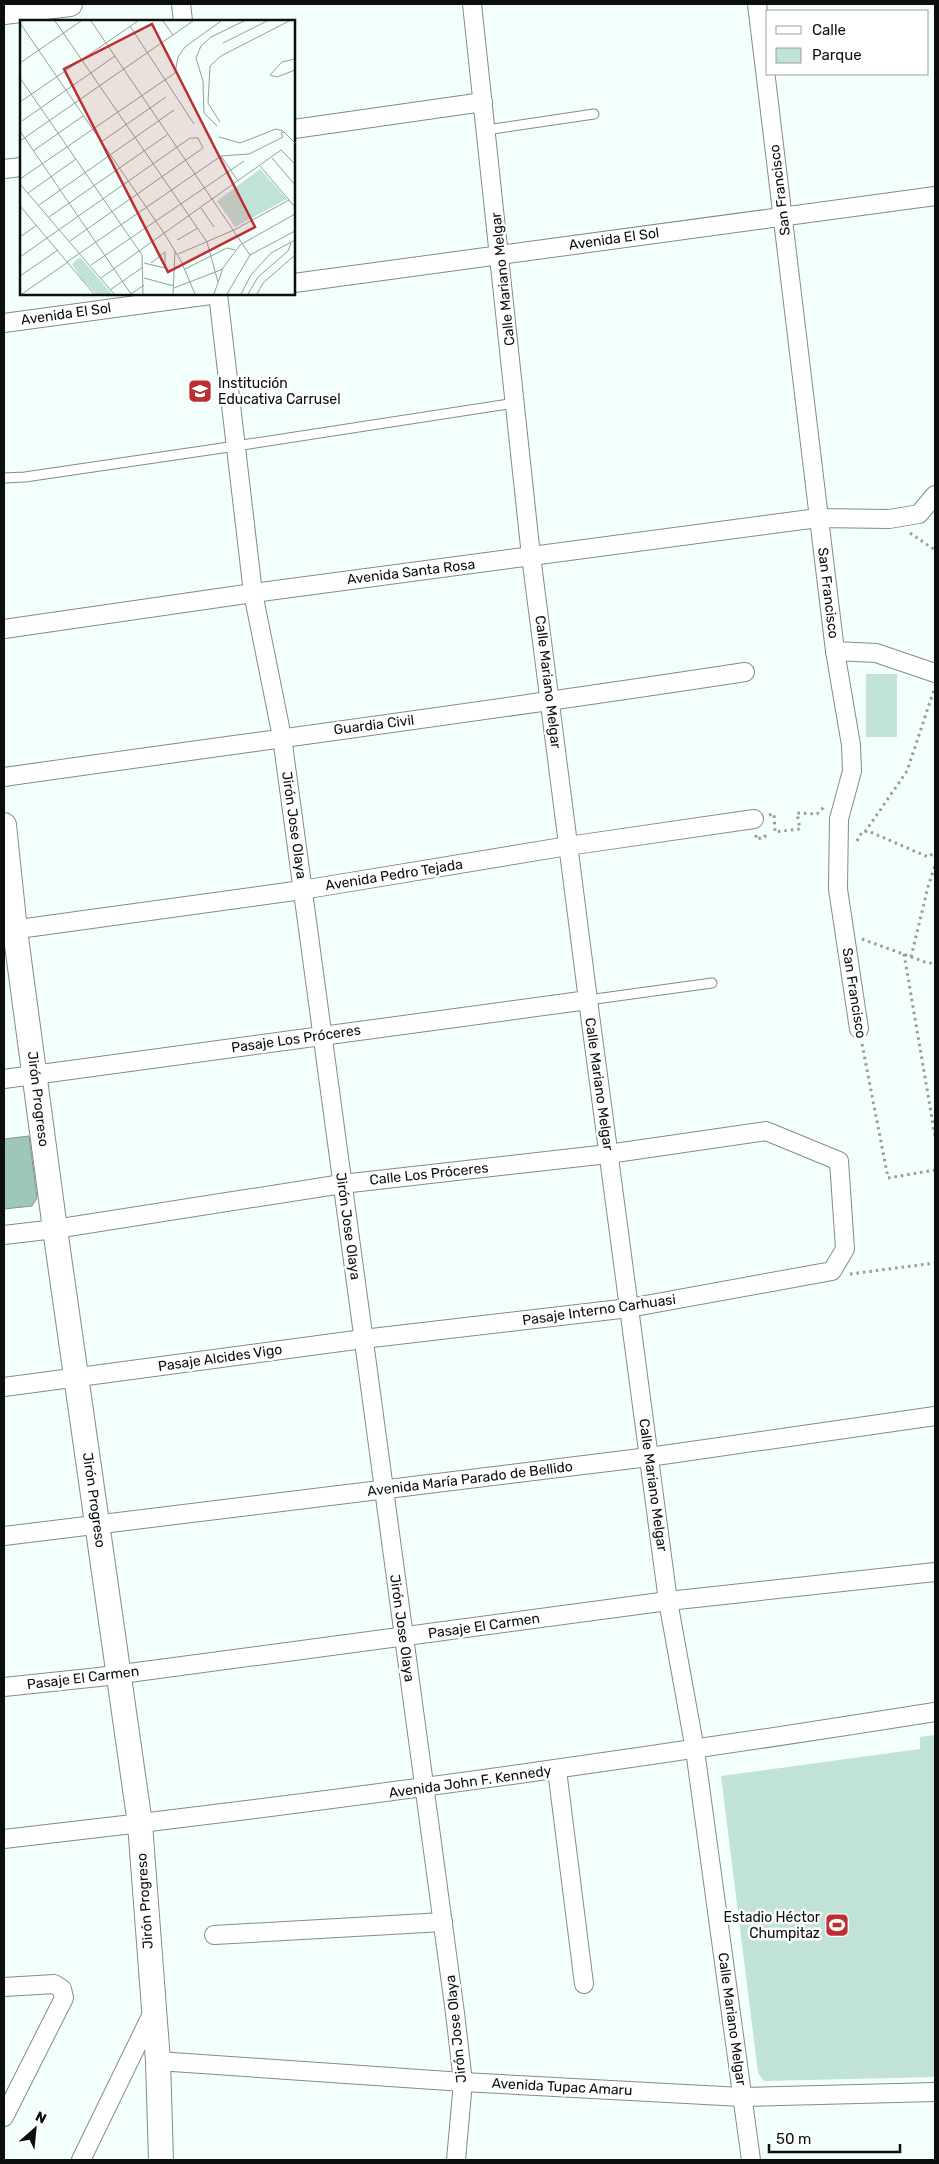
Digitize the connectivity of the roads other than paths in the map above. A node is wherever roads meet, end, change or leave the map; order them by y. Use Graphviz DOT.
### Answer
graph roads {
  1 [pos="70,4"];
  2 [pos="181,4"];
  3 [pos="472,4"];
  4 [pos="757,4"];
  5 [pos="4,12"];
  6 [pos="183,20"];
  7 [pos="483,102"];
  8 [pos="594,114"];
  9 [pos="295,129"];
  10 [pos="486,130"];
  11 [pos="20,167"];
  12 [pos="4,169"];
  13 [pos="935,196"];
  14 [pos="783,216"];
  15 [pos="500,255"];
  16 [pos="295,283"];
  17 [pos="211,295"];
  18 [pos="218,295"];
  19 [pos="4,323"];
  20 [pos="515,403"];
  21 [pos="236,446"];
  22 [pos="4,478"];
  23 [pos="935,495"];
  24 [pos="818,518"];
  25 [pos="531,556"];
  26 [pos="254,593"];
  27 [pos="4,629"];
  28 [pos="835,651"];
  29 [pos="745,672"];
  30 [pos="935,673"];
  31 [pos="551,702"];
  32 [pos="282,737"];
  33 [pos="4,778"];
  34 [pos="762,824"];
  35 [pos="4,825"];
  36 [pos="568,846"];
  37 [pos="302,890"];
  38 [pos="10,930"];
  39 [pos="712,983"];
  40 [pos="588,1000"];
  41 [pos="859,1028"];
  42 [pos="322,1036"];
  43 [pos="35,1074"];
  44 [pos="4,1079"];
  45 [pos="608,1154"];
  46 [pos="342,1184"];
  47 [pos="55,1229"];
  48 [pos="4,1234"];
  49 [pos="832,1271"];
  50 [pos="629,1308"];
  51 [pos="363,1339"];
  52 [pos="76,1378"];
  53 [pos="4,1387"];
  54 [pos="935,1416"];
  55 [pos="649,1457"];
  56 [pos="384,1490"];
  57 [pos="97,1525"];
  58 [pos="4,1536"];
  59 [pos="935,1572"];
  60 [pos="668,1601"];
  61 [pos="403,1637"];
  62 [pos="118,1674"];
  63 [pos="4,1687"];
  64 [pos="935,1712"];
  65 [pos="695,1750"];
  66 [pos="557,1770"];
  67 [pos="426,1788"];
  68 [pos="140,1824"];
  69 [pos="4,1840"];
  70 [pos="443,1922"];
  71 [pos="214,1935"];
  72 [pos="584,1984"];
  73 [pos="4,1988"];
  74 [pos="154,2010"];
  75 [pos="158,2061"];
  76 [pos="463,2082"];
  77 [pos="935,2092"];
  78 [pos="742,2097"];
  79 [pos="4,2117"];
  80 [pos="81,2160"];
  81 [pos="161,2160"];
  82 [pos="456,2160"];
  83 [pos="751,2160"];
  1 -- 5 [label="street"];
  2 -- 6 [label="street"];
  3 -- 7 [label="street, Calle Mariano Melgar"];
  4 -- 14 [label="street, San Francisco"];
  7 -- 9 [label="street"];
  7 -- 10 [label="street, Calle Mariano Melgar"];
  8 -- 10 [label="lane"];
  10 -- 15 [label="street, Calle Mariano Melgar"];
  11 -- 12 [label="street"];
  13 -- 14 [label="street, Avenida El Sol"];
  14 -- 15 [label="street, Avenida El Sol"];
  14 -- 24 [label="street, San Francisco"];
  15 -- 16 [label="street, Avenida El Sol"];
  15 -- 20 [label="street, Calle Mariano Melgar"];
  17 -- 19 [label="street, Avenida El Sol"];
  18 -- 21 [label="street, Jirón Jose Olaya"];
  20 -- 21 [label="lane"];
  20 -- 25 [label="street, Calle Mariano Melgar"];
  21 -- 22 [label="lane"];
  21 -- 26 [label="street, Jirón Jose Olaya"];
  23 -- 24 [label="street, Avenida Santa Rosa"];
  24 -- 25 [label="street, Avenida Santa Rosa"];
  24 -- 28 [label="street, San Francisco"];
  25 -- 26 [label="street, Avenida Santa Rosa"];
  25 -- 31 [label="street, Calle Mariano Melgar"];
  26 -- 27 [label="street, Avenida Santa Rosa"];
  26 -- 32 [label="street, Jirón Jose Olaya"];
  28 -- 30 [label="street"];
  28 -- 41 [label="street, San Francisco"];
  29 -- 31 [label="street, Guardia Civil"];
  31 -- 32 [label="street, Guardia Civil"];
  31 -- 36 [label="street, Calle Mariano Melgar"];
  32 -- 33 [label="street, Guardia Civil"];
  32 -- 37 [label="street, Jirón Jose Olaya"];
  34 -- 36 [label="street, Avenida Pedro Tejada"];
  35 -- 38 [label="street, Jirón Progreso"];
  36 -- 37 [label="street, Avenida Pedro Tejada"];
  36 -- 40 [label="street, Calle Mariano Melgar"];
  37 -- 38 [label="street, Avenida Pedro Tejada"];
  37 -- 42 [label="street, Jirón Jose Olaya"];
  38 -- 43 [label="street, Jirón Progreso"];
  39 -- 40 [label="lane"];
  40 -- 42 [label="street, Pasaje Los Próceres"];
  40 -- 45 [label="street, Calle Mariano Melgar"];
  42 -- 43 [label="street, Pasaje Los Próceres"];
  42 -- 46 [label="street, Jirón Jose Olaya"];
  43 -- 44 [label="street, Pasaje Los Próceres"];
  43 -- 47 [label="street, Jirón Progreso"];
  45 -- 46 [label="street, Calle Los Próceres"];
  45 -- 49 [label="street, Calle Los Próceres"];
  45 -- 50 [label="street, Calle Mariano Melgar"];
  46 -- 47 [label="street, Calle Los Próceres"];
  46 -- 51 [label="street, Jirón Jose Olaya"];
  47 -- 48 [label="street, Calle Los Próceres"];
  47 -- 52 [label="street, Jirón Progreso"];
  49 -- 50 [label="street, Pasaje Interno Carhuasi"];
  50 -- 51 [label="street, Pasaje Interno Carhuasi"];
  50 -- 55 [label="street, Calle Mariano Melgar"];
  51 -- 52 [label="street, Pasaje Alcides Vigo"];
  51 -- 56 [label="street, Jirón Jose Olaya"];
  52 -- 53 [label="street"];
  52 -- 57 [label="street, Jirón Progreso"];
  54 -- 55 [label="street, Avenida María Parado de Bellido"];
  55 -- 56 [label="street, Avenida María Parado de Bellido"];
  55 -- 60 [label="street, Calle Mariano Melgar"];
  56 -- 57 [label="street, Avenida María Parado de Bellido"];
  56 -- 61 [label="street, Jirón Jose Olaya"];
  57 -- 58 [label="street, Avenida María Parado de Bellido"];
  57 -- 62 [label="street, Jirón Progreso"];
  59 -- 60 [label="street, Pasaje El Carmen"];
  60 -- 61 [label="street, Pasaje El Carmen"];
  60 -- 65 [label="street, Calle Mariano Melgar"];
  61 -- 62 [label="street, Pasaje El Carmen"];
  61 -- 67 [label="street, Jirón Jose Olaya"];
  62 -- 63 [label="street, Pasaje El Carmen"];
  62 -- 68 [label="street, Jirón Progreso"];
  64 -- 65 [label="street, Avenida John F. Kennedy"];
  65 -- 66 [label="street, Avenida John F. Kennedy"];
  65 -- 78 [label="street, Calle Mariano Melgar"];
  66 -- 67 [label="street, Avenida John F. Kennedy"];
  66 -- 72 [label="street"];
  67 -- 68 [label="street, Avenida John F. Kennedy"];
  67 -- 70 [label="street, Jirón Jose Olaya"];
  68 -- 69 [label="street, Avenida John F. Kennedy"];
  68 -- 74 [label="street, Jirón Progreso"];
  70 -- 71 [label="street"];
  70 -- 76 [label="street, Jirón Jose Olaya"];
  73 -- 79 [label="street"];
  74 -- 75 [label="street, Jirón Progreso"];
  74 -- 80 [label="street"];
  75 -- 76 [label="street, Avenida Tupac Amaru"];
  75 -- 81 [label="street, Jirón Progreso"];
  76 -- 78 [label="street, Avenida Tupac Amaru"];
  76 -- 82 [label="street, Jirón Jose Olaya"];
  77 -- 78 [label="street, Avenida Tupac Amaru"];
  78 -- 83 [label="street, Calle Mariano Melgar"];
}
